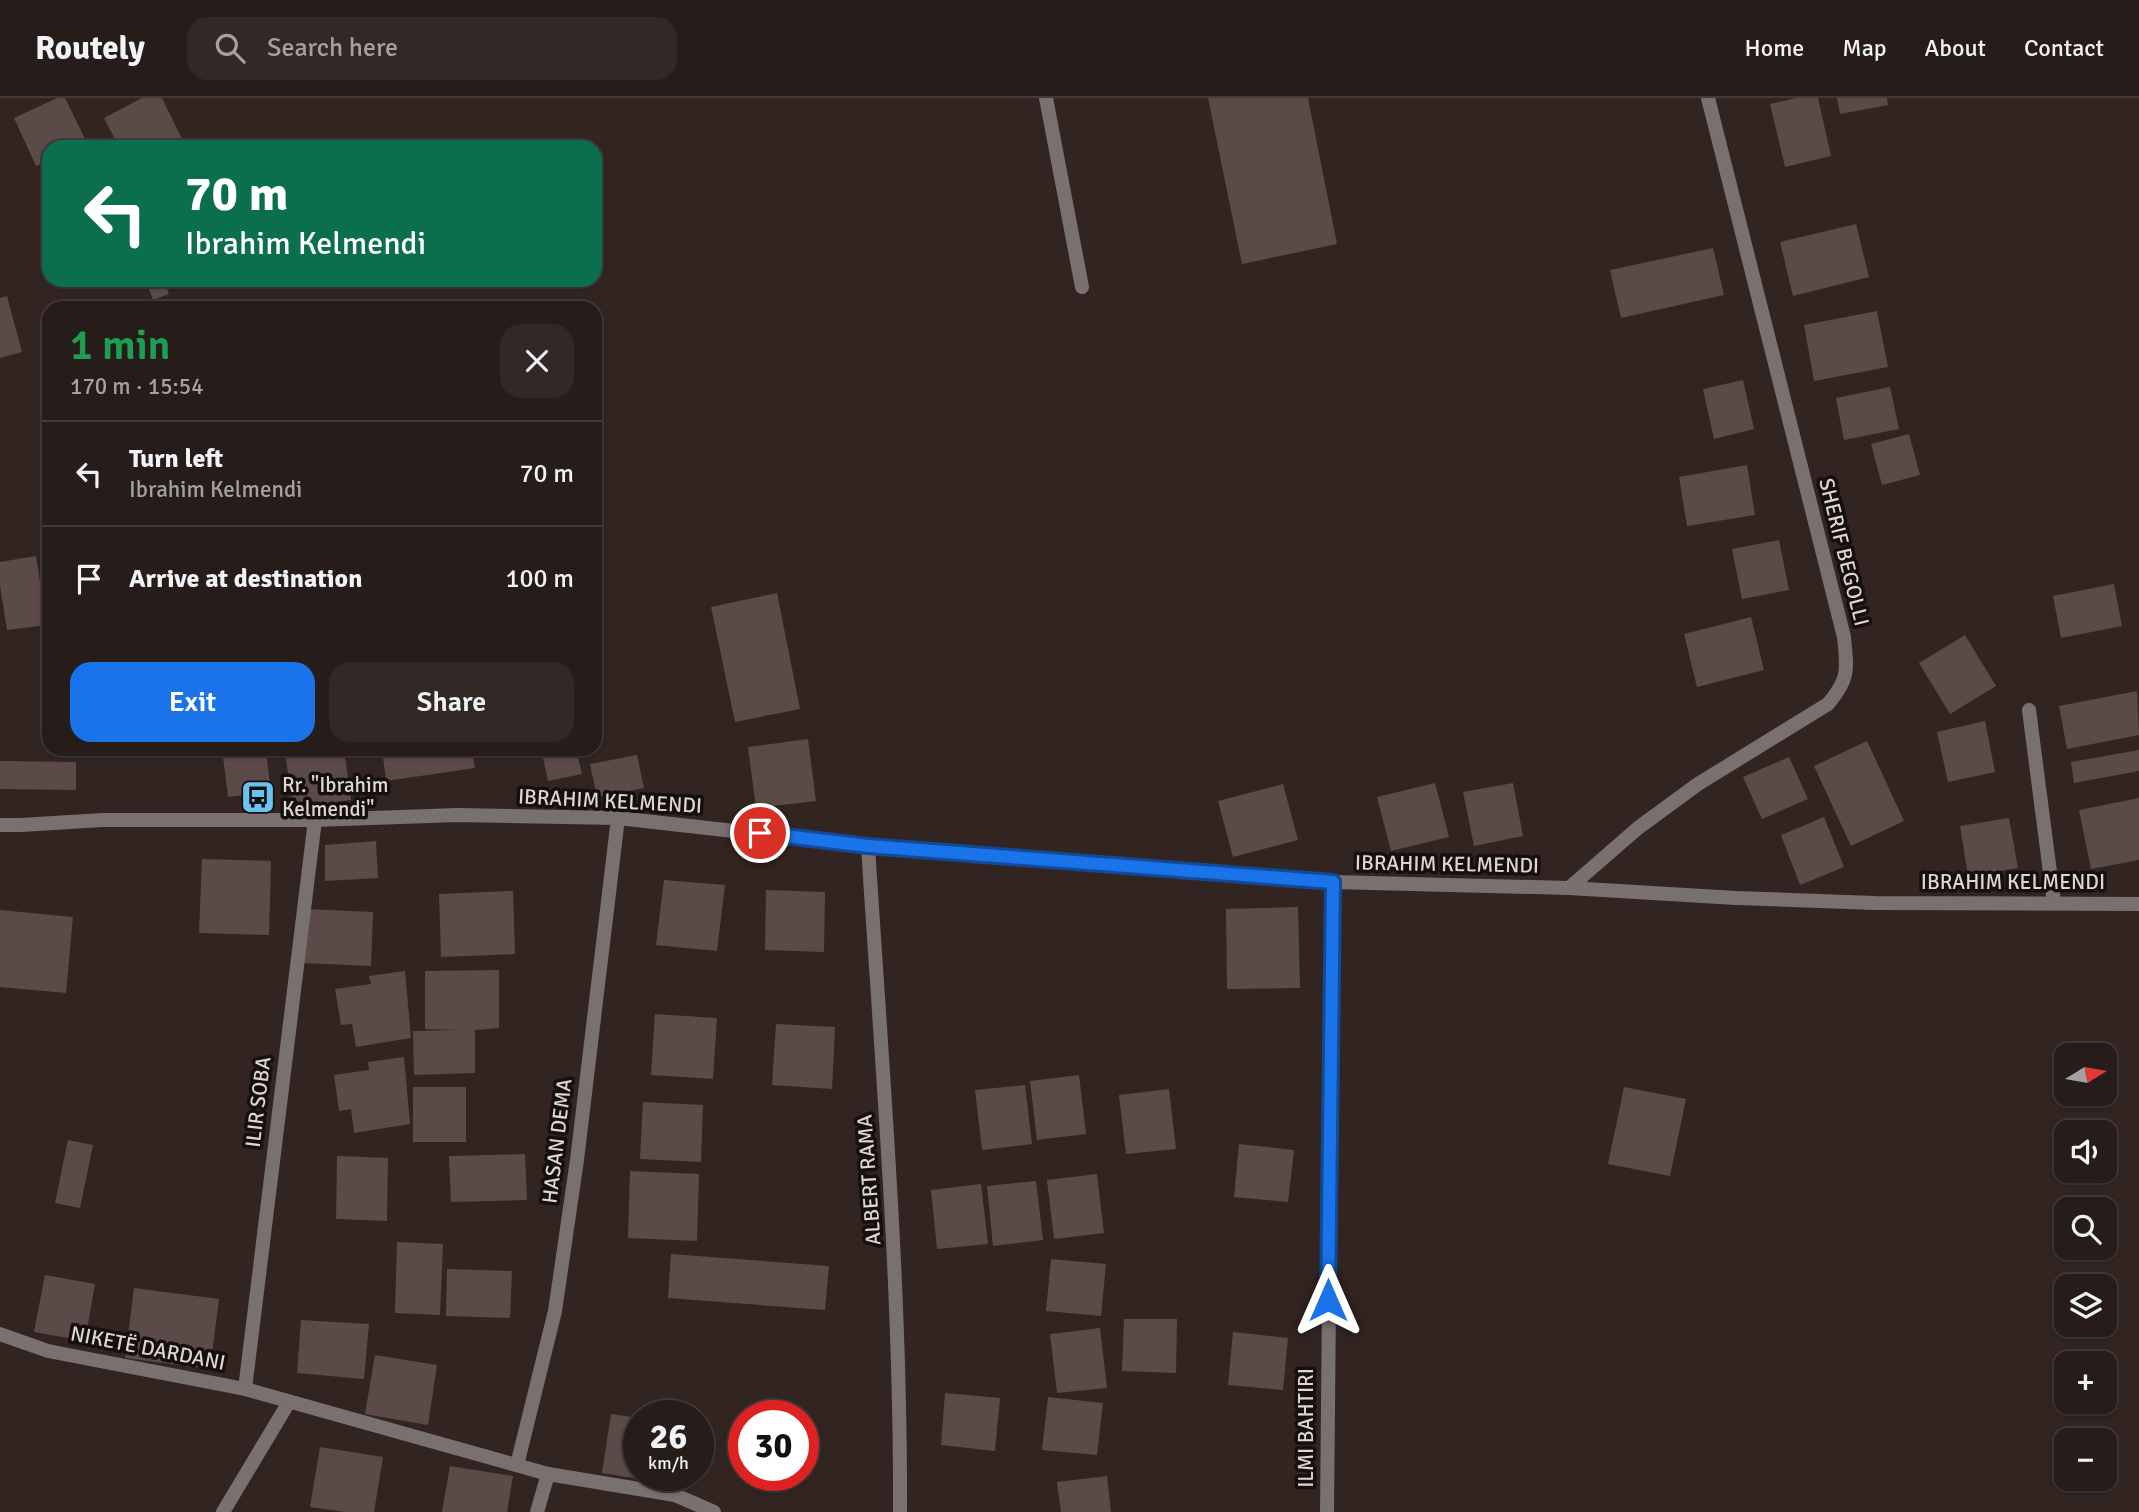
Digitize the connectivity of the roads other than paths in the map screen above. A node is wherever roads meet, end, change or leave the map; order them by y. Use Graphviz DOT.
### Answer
graph roads {
  1 [pos="1046,98"];
  2 [pos="1708,98"];
  3 [pos="1082,287"];
  4 [pos="2029,710"];
  5 [pos="618,818"];
  6 [pos="315,820"];
  7 [pos="0,825"];
  8 [pos="868,846"];
  9 [pos="1333,882"];
  10 [pos="1569,888"];
  11 [pos="2054,903"];
  12 [pos="2139,904"];
  13 [pos="0,1334"];
  14 [pos="245,1389"];
  15 [pos="289,1402"];
  16 [pos="517,1465"];
  17 [pos="548,1474"];
  18 [pos="223,1512"];
  19 [pos="537,1512"];
  20 [pos="714,1512"];
  21 [pos="900,1512"];
  22 [pos="1327,1512"];
  1 -- 3 [label="street"];
  2 -- 10 [label="street, SHERIF BEGOLLI"];
  4 -- 11 [label="street"];
  5 -- 6 [label="street, IBRAHIM KELMENDI"];
  5 -- 8 [label="street, IBRAHIM KELMENDI"];
  5 -- 16 [label="street, HASAN DEMA"];
  6 -- 7 [label="street, IBRAHIM KELMENDI"];
  6 -- 14 [label="street, ILIR SOBA"];
  8 -- 9 [label="street, IBRAHIM KELMENDI"];
  8 -- 21 [label="street, ALBERT RAMA"];
  9 -- 10 [label="street, IBRAHIM KELMENDI"];
  9 -- 22 [label="street, ILMI BAHTIRI"];
  10 -- 11 [label="street, IBRAHIM KELMENDI"];
  11 -- 12 [label="street, IBRAHIM KELMENDI"];
  13 -- 14 [label="street, NIKETË DARDANI"];
  14 -- 15 [label="street, NIKETË DARDANI"];
  15 -- 16 [label="street, NIKETË DARDANI"];
  15 -- 18 [label="street"];
  16 -- 17 [label="street, NIKETË DARDANI"];
  17 -- 19 [label="street"];
  17 -- 20 [label="street, NIKETË DARDANI"];
}
